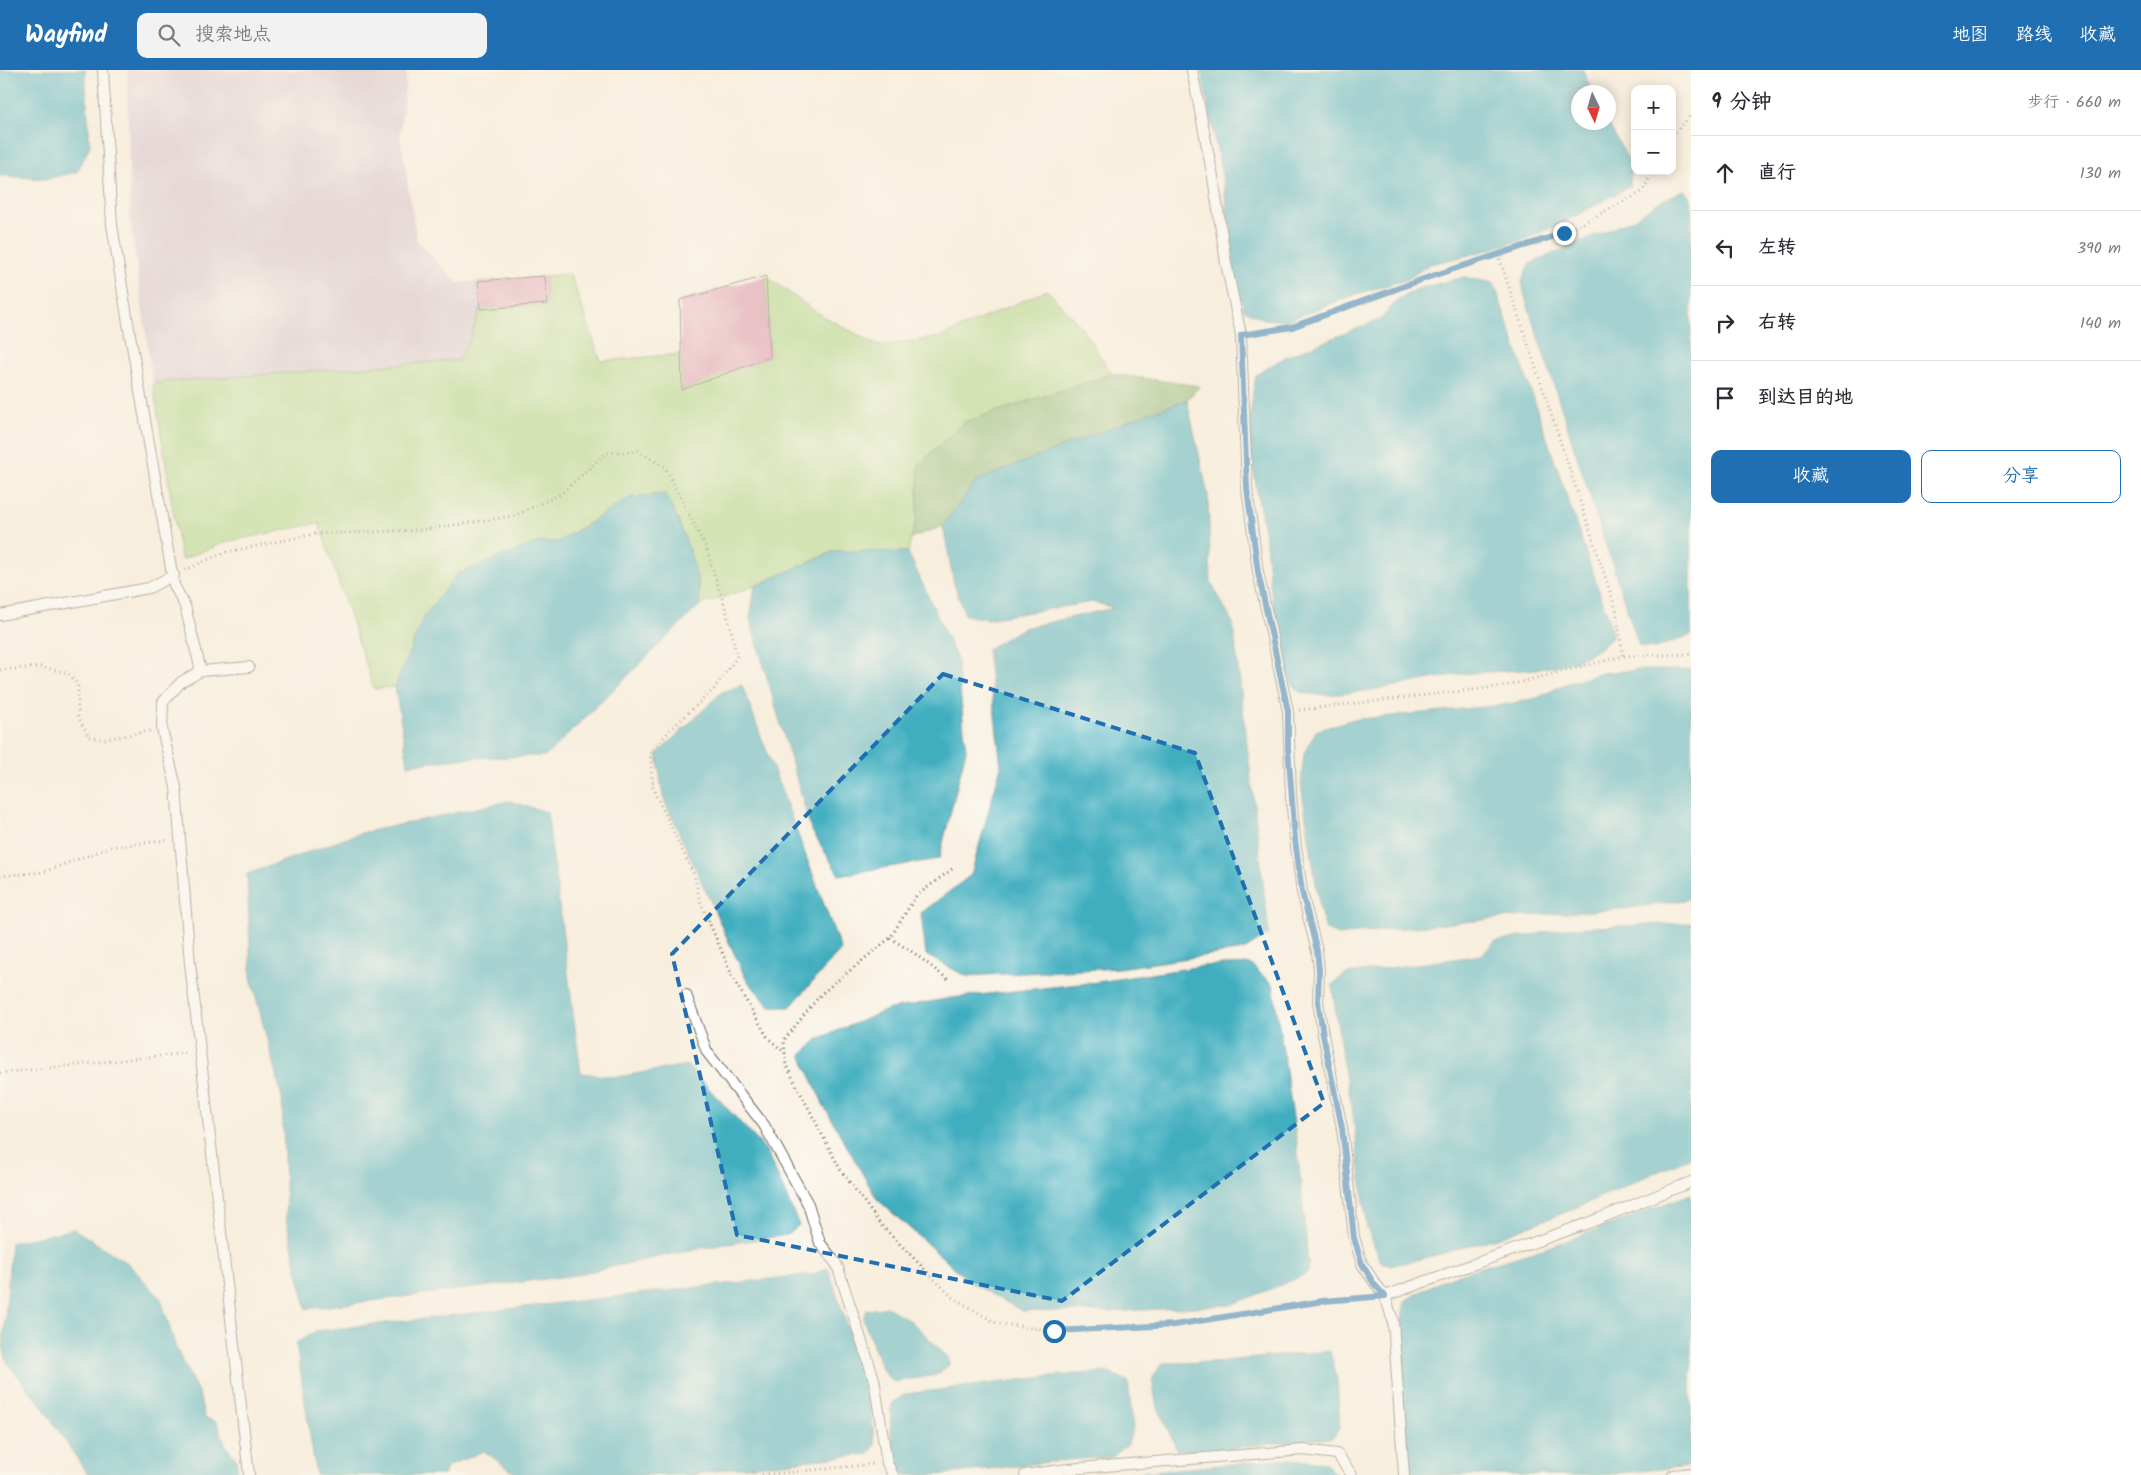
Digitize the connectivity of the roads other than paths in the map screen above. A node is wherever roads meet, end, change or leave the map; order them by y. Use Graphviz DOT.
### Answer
graph roads {
  1 [pos="104,70"];
  2 [pos="1192,70"];
  3 [pos="174,575"];
  4 [pos="0,615"];
  5 [pos="249,667"];
  6 [pos="201,672"];
  7 [pos="686,995"];
  8 [pos="1691,1182"];
  9 [pos="1385,1296"];
  10 [pos="1691,1473"];
  11 [pos="249,1475"];
  12 [pos="893,1475"];
  13 [pos="1026,1475"];
  14 [pos="1352,1475"];
  15 [pos="1404,1475"];
  16 [pos="1673,1475"];
  1 -- 3 [label="lane"];
  2 -- 9 [label="lane"];
  3 -- 4 [label="lane"];
  3 -- 6 [label="lane"];
  5 -- 6 [label="lane"];
  6 -- 11 [label="lane"];
  7 -- 12 [label="lane"];
  8 -- 9 [label="lane"];
  9 -- 15 [label="lane"];
  10 -- 16 [label="lane"];
  13 -- 14 [label="lane"];
}
